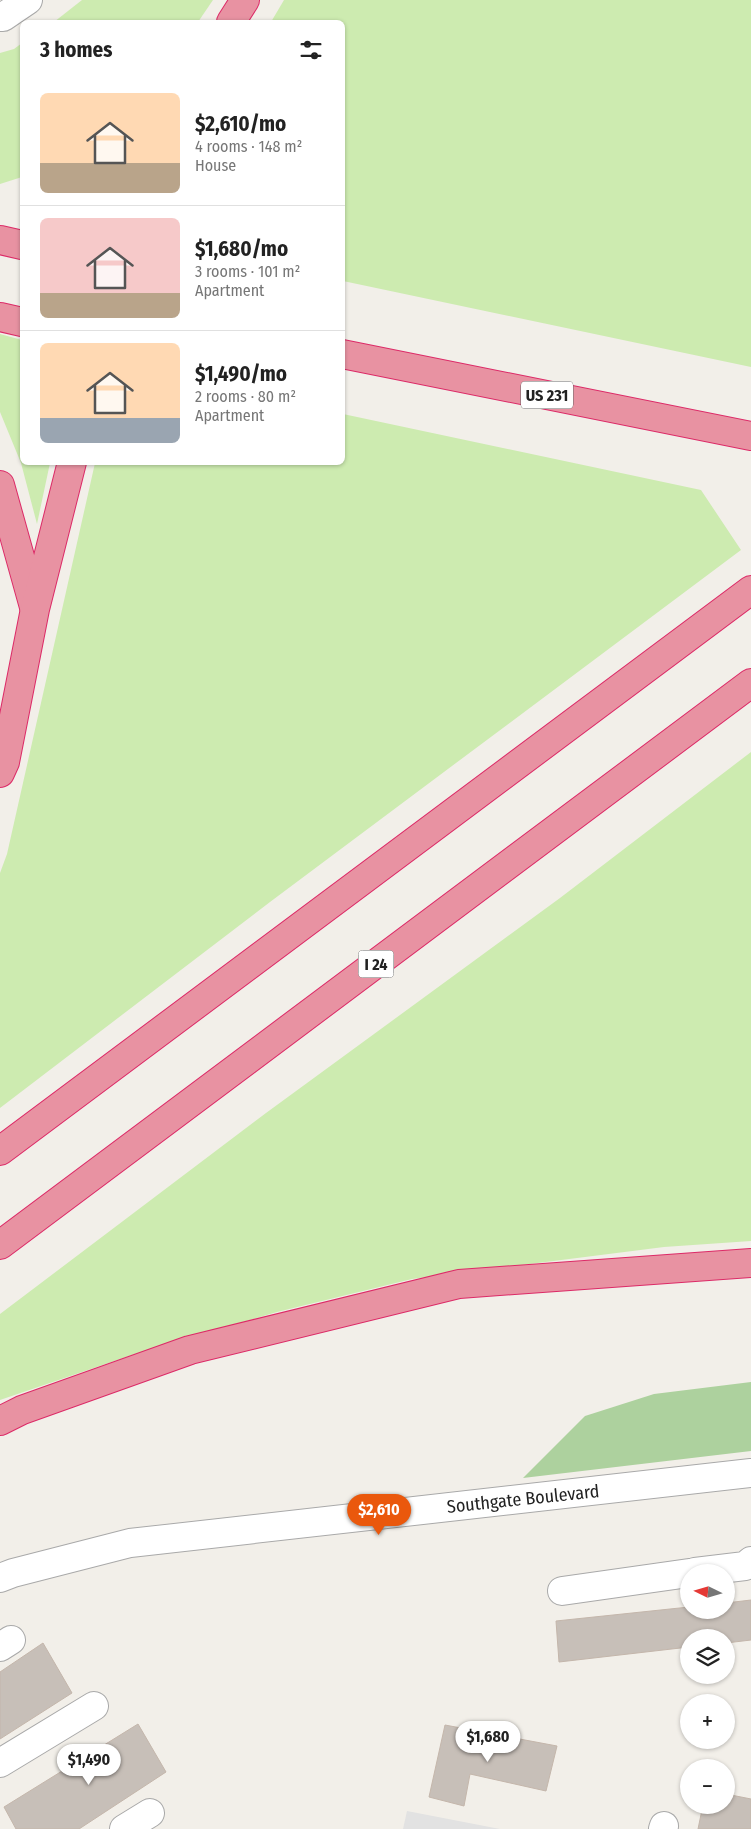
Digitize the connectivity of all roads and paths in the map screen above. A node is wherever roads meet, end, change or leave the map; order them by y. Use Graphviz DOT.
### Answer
graph roads {
  1 [pos="28,0"];
  2 [pos="245,0"];
  3 [pos="0,17"];
  4 [pos="232,20"];
  5 [pos="0,240"];
  6 [pos="20,245"];
  7 [pos="0,317"];
  8 [pos="20,322"];
  9 [pos="345,355"];
  10 [pos="751,436"];
  11 [pos="71,465"];
  12 [pos="0,484"];
  13 [pos="751,590"];
  14 [pos="34,609"];
  15 [pos="751,683"];
  16 [pos="0,773"];
  17 [pos="0,1151"];
  18 [pos="0,1245"];
  19 [pos="751,1263"];
  20 [pos="0,1420"];
  21 [pos="751,1473"];
  22 [pos="751,1561"];
  23 [pos="735,1567"];
  24 [pos="680,1574"];
  25 [pos="0,1578"];
  26 [pos="562,1591"];
  27 [pos="94,1706"];
  28 [pos="0,1763"];
  29 [pos="150,1813"];
  30 [pos="124,1829"];
  1 -- 3 [label="street"];
  2 -- 4 [label="highway"];
  5 -- 6 [label="highway"];
  7 -- 8 [label="highway"];
  9 -- 10 [label="highway, US 231"];
  11 -- 14 [label="highway"];
  12 -- 14 [label="highway"];
  13 -- 17 [label="highway"];
  14 -- 16 [label="highway"];
  15 -- 18 [label="highway, I 24"];
  19 -- 20 [label="highway"];
  21 -- 25 [label="street, Southgate Boulevard"];
  22 -- 23 [label="street"];
  24 -- 26 [label="street"];
  27 -- 28 [label="street"];
  29 -- 30 [label="street"];
}
